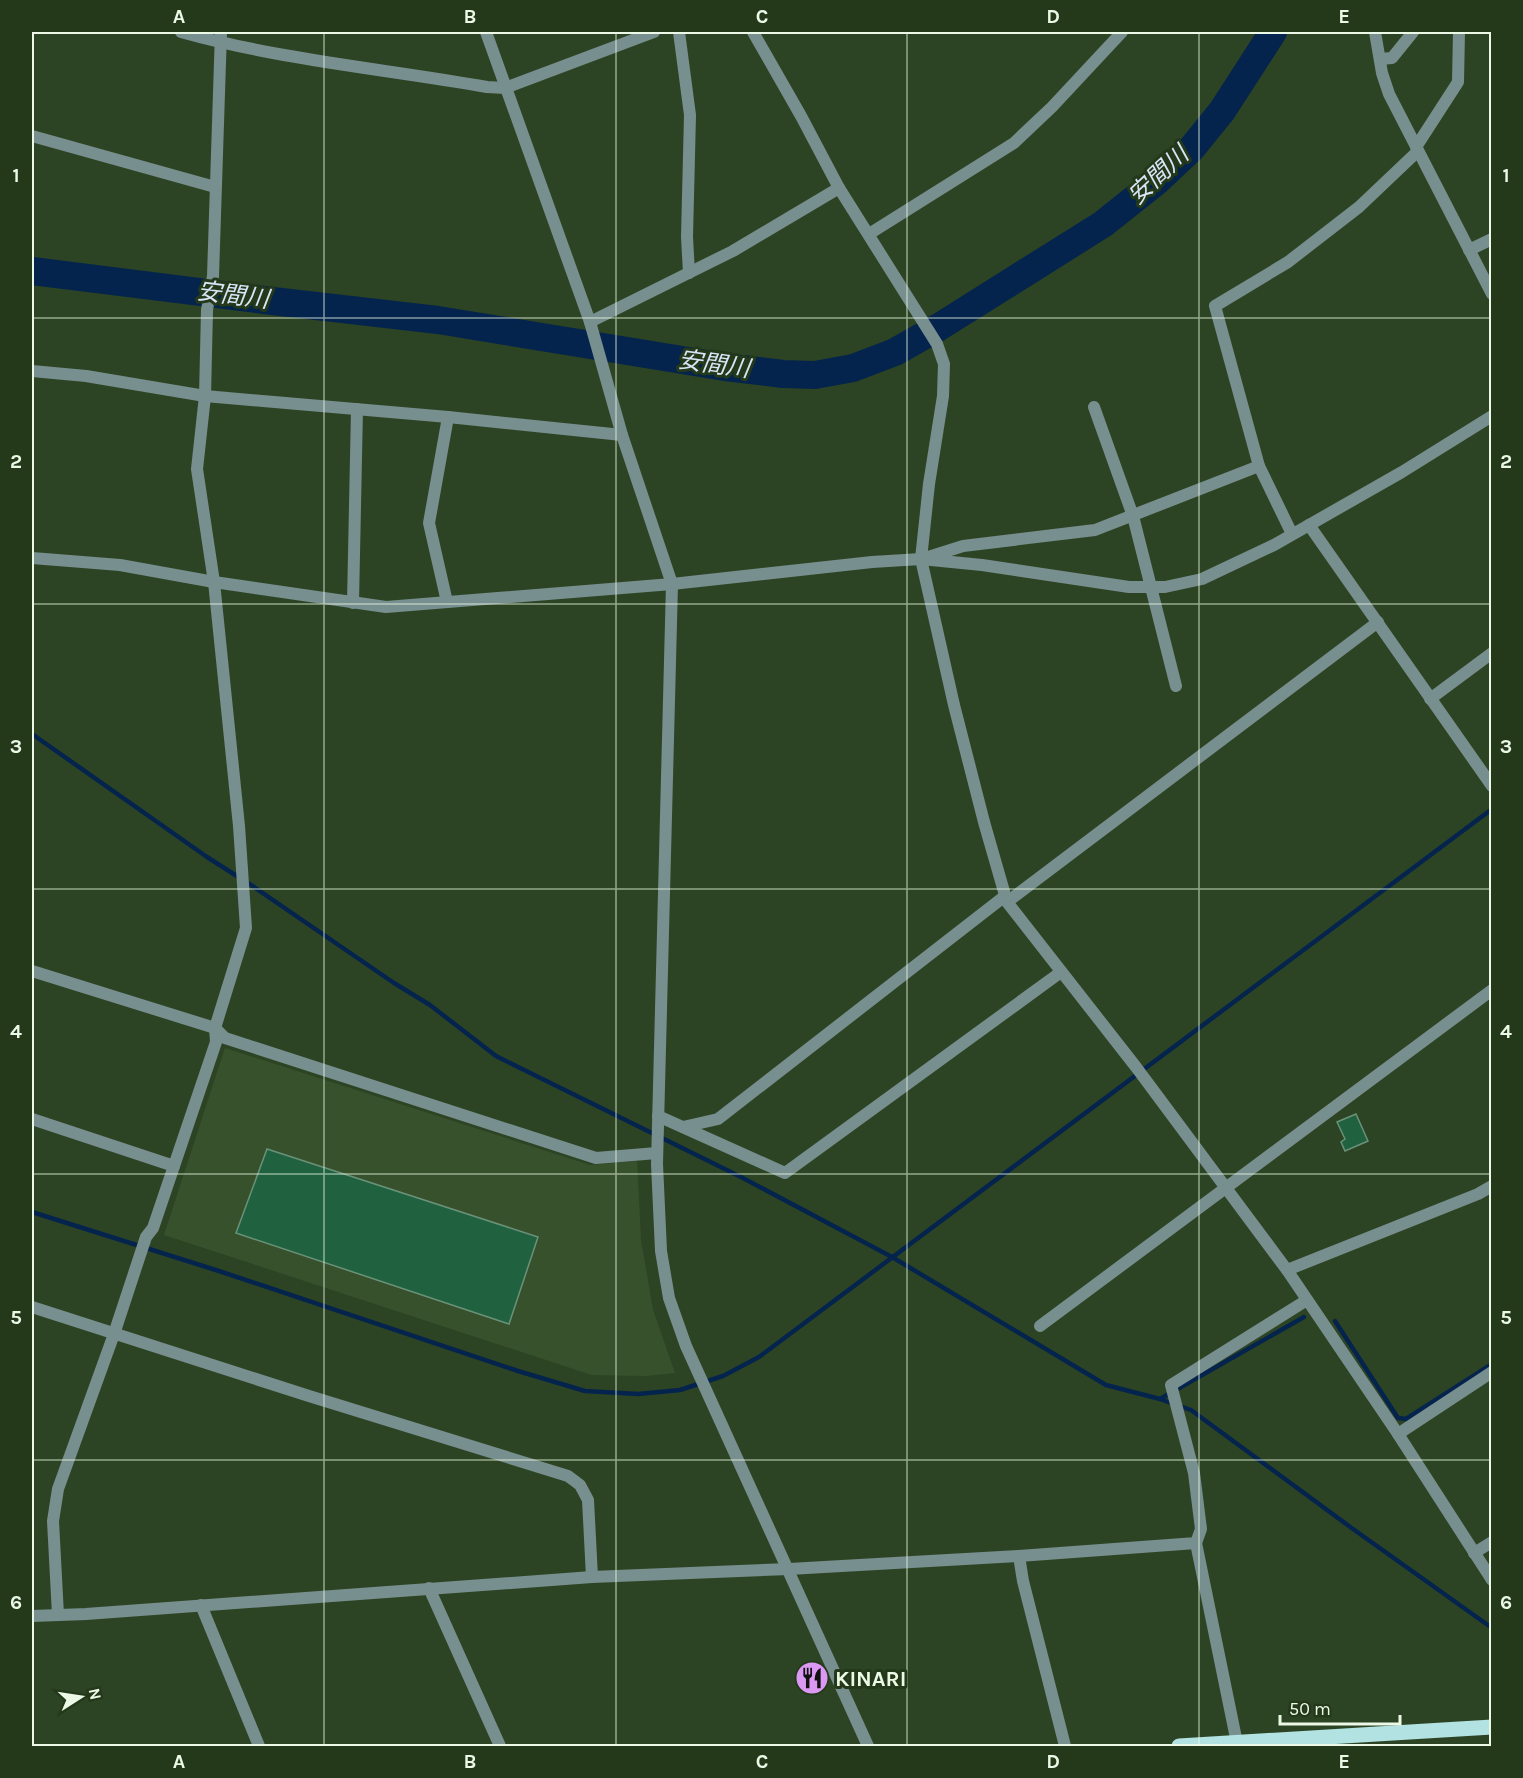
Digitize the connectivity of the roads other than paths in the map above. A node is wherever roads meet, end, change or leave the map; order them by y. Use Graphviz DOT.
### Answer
graph roads {
  1 [pos="181,32"];
  2 [pos="486,32"];
  3 [pos="654,32"];
  4 [pos="679,32"];
  5 [pos="753,32"];
  6 [pos="1122,32"];
  7 [pos="1376,32"];
  8 [pos="1413,32"];
  9 [pos="1459,32"];
  10 [pos="221,37"];
  11 [pos="1380,59"];
  12 [pos="505,88"];
  13 [pos="32,136"];
  14 [pos="1417,149"];
  15 [pos="215,187"];
  16 [pos="839,188"];
  17 [pos="869,234"];
  18 [pos="1491,240"];
  19 [pos="1469,250"];
  20 [pos="689,273"];
  21 [pos="1491,294"];
  22 [pos="590,322"];
  23 [pos="32,371"];
  24 [pos="205,396"];
  25 [pos="1094,407"];
  26 [pos="357,409"];
  27 [pos="1491,416"];
  28 [pos="448,417"];
  29 [pos="622,435"];
  30 [pos="1260,466"];
  31 [pos="1133,516"];
  32 [pos="1309,525"];
  33 [pos="1292,534"];
  34 [pos="32,558"];
  35 [pos="921,559"];
  36 [pos="214,582"];
  37 [pos="672,584"];
  38 [pos="1150,587"];
  39 [pos="447,602"];
  40 [pos="353,603"];
  41 [pos="1378,622"];
  42 [pos="1491,653"];
  43 [pos="1176,686"];
  44 [pos="1430,699"];
  45 [pos="1491,786"];
  46 [pos="1006,899"];
  47 [pos="32,971"];
  48 [pos="1061,972"];
  49 [pos="1491,990"];
  50 [pos="215,1028"];
  51 [pos="32,1119"];
  52 [pos="657,1120"];
  53 [pos="683,1127"];
  54 [pos="657,1150"];
  55 [pos="174,1166"];
  56 [pos="1491,1186"];
  57 [pos="1227,1187"];
  58 [pos="1287,1270"];
  59 [pos="1307,1300"];
  60 [pos="32,1307"];
  61 [pos="1040,1326"];
  62 [pos="114,1335"];
  63 [pos="1491,1372"];
  64 [pos="1398,1434"];
  65 [pos="1491,1542"];
  66 [pos="1196,1543"];
  67 [pos="1474,1553"];
  68 [pos="1019,1556"];
  69 [pos="789,1569"];
  70 [pos="592,1577"];
  71 [pos="1491,1580"];
  72 [pos="429,1588"];
  73 [pos="201,1605"];
  74 [pos="58,1615"];
  75 [pos="32,1616"];
  76 [pos="1491,1727"];
  77 [pos="1237,1743"];
  78 [pos="259,1746"];
  79 [pos="500,1746"];
  80 [pos="868,1746"];
  81 [pos="1065,1746"];
  82 [pos="1179,1746"];
  1 -- 10 [label="street"];
  2 -- 12 [label="street"];
  3 -- 12 [label="street"];
  4 -- 20 [label="street"];
  5 -- 16 [label="street"];
  6 -- 17 [label="street"];
  7 -- 11 [label="street"];
  8 -- 11 [label="street"];
  9 -- 14 [label="street"];
  10 -- 12 [label="street"];
  10 -- 15 [label="street"];
  11 -- 14 [label="street"];
  12 -- 22 [label="street"];
  13 -- 15 [label="street"];
  14 -- 19 [label="street"];
  14 -- 30 [label="street"];
  15 -- 24 [label="street"];
  16 -- 17 [label="street"];
  16 -- 20 [label="street"];
  17 -- 35 [label="street"];
  18 -- 19 [label="street"];
  19 -- 21 [label="street"];
  20 -- 22 [label="street"];
  22 -- 29 [label="street"];
  23 -- 24 [label="street"];
  24 -- 26 [label="street"];
  24 -- 36 [label="street"];
  25 -- 31 [label="street"];
  26 -- 28 [label="street"];
  26 -- 40 [label="street"];
  27 -- 32 [label="street"];
  28 -- 29 [label="street"];
  28 -- 39 [label="street"];
  29 -- 37 [label="street"];
  30 -- 31 [label="street"];
  30 -- 33 [label="street"];
  31 -- 35 [label="street"];
  31 -- 38 [label="street"];
  32 -- 33 [label="street"];
  32 -- 41 [label="street"];
  33 -- 38 [label="street"];
  34 -- 36 [label="street"];
  35 -- 37 [label="street"];
  35 -- 38 [label="street"];
  35 -- 46 [label="street"];
  36 -- 40 [label="street"];
  36 -- 50 [label="street"];
  37 -- 39 [label="street"];
  37 -- 52 [label="street"];
  38 -- 43 [label="street"];
  39 -- 40 [label="street"];
  41 -- 44 [label="street"];
  41 -- 46 [label="street"];
  42 -- 44 [label="street"];
  44 -- 45 [label="street"];
  46 -- 48 [label="street"];
  46 -- 53 [label="street"];
  47 -- 50 [label="street"];
  48 -- 53 [label="street"];
  48 -- 57 [label="street"];
  49 -- 57 [label="street"];
  50 -- 54 [label="street"];
  50 -- 55 [label="street"];
  51 -- 55 [label="street"];
  52 -- 53 [label="street"];
  52 -- 54 [label="street"];
  54 -- 69 [label="street"];
  55 -- 62 [label="street"];
  56 -- 58 [label="street"];
  57 -- 58 [label="street"];
  57 -- 61 [label="street"];
  58 -- 59 [label="street"];
  59 -- 64 [label="street"];
  59 -- 66 [label="street"];
  60 -- 62 [label="street"];
  62 -- 70 [label="street"];
  62 -- 74 [label="street"];
  63 -- 64 [label="street"];
  64 -- 67 [label="street"];
  65 -- 67 [label="street"];
  66 -- 68 [label="street"];
  66 -- 77 [label="street"];
  67 -- 71 [label="street"];
  68 -- 69 [label="street"];
  68 -- 81 [label="street"];
  69 -- 70 [label="street"];
  69 -- 80 [label="street"];
  70 -- 72 [label="street"];
  72 -- 73 [label="street"];
  72 -- 79 [label="street"];
  73 -- 74 [label="street"];
  73 -- 78 [label="street"];
  74 -- 75 [label="street"];
  76 -- 77 [label="main road"];
  77 -- 82 [label="main road"];
}
